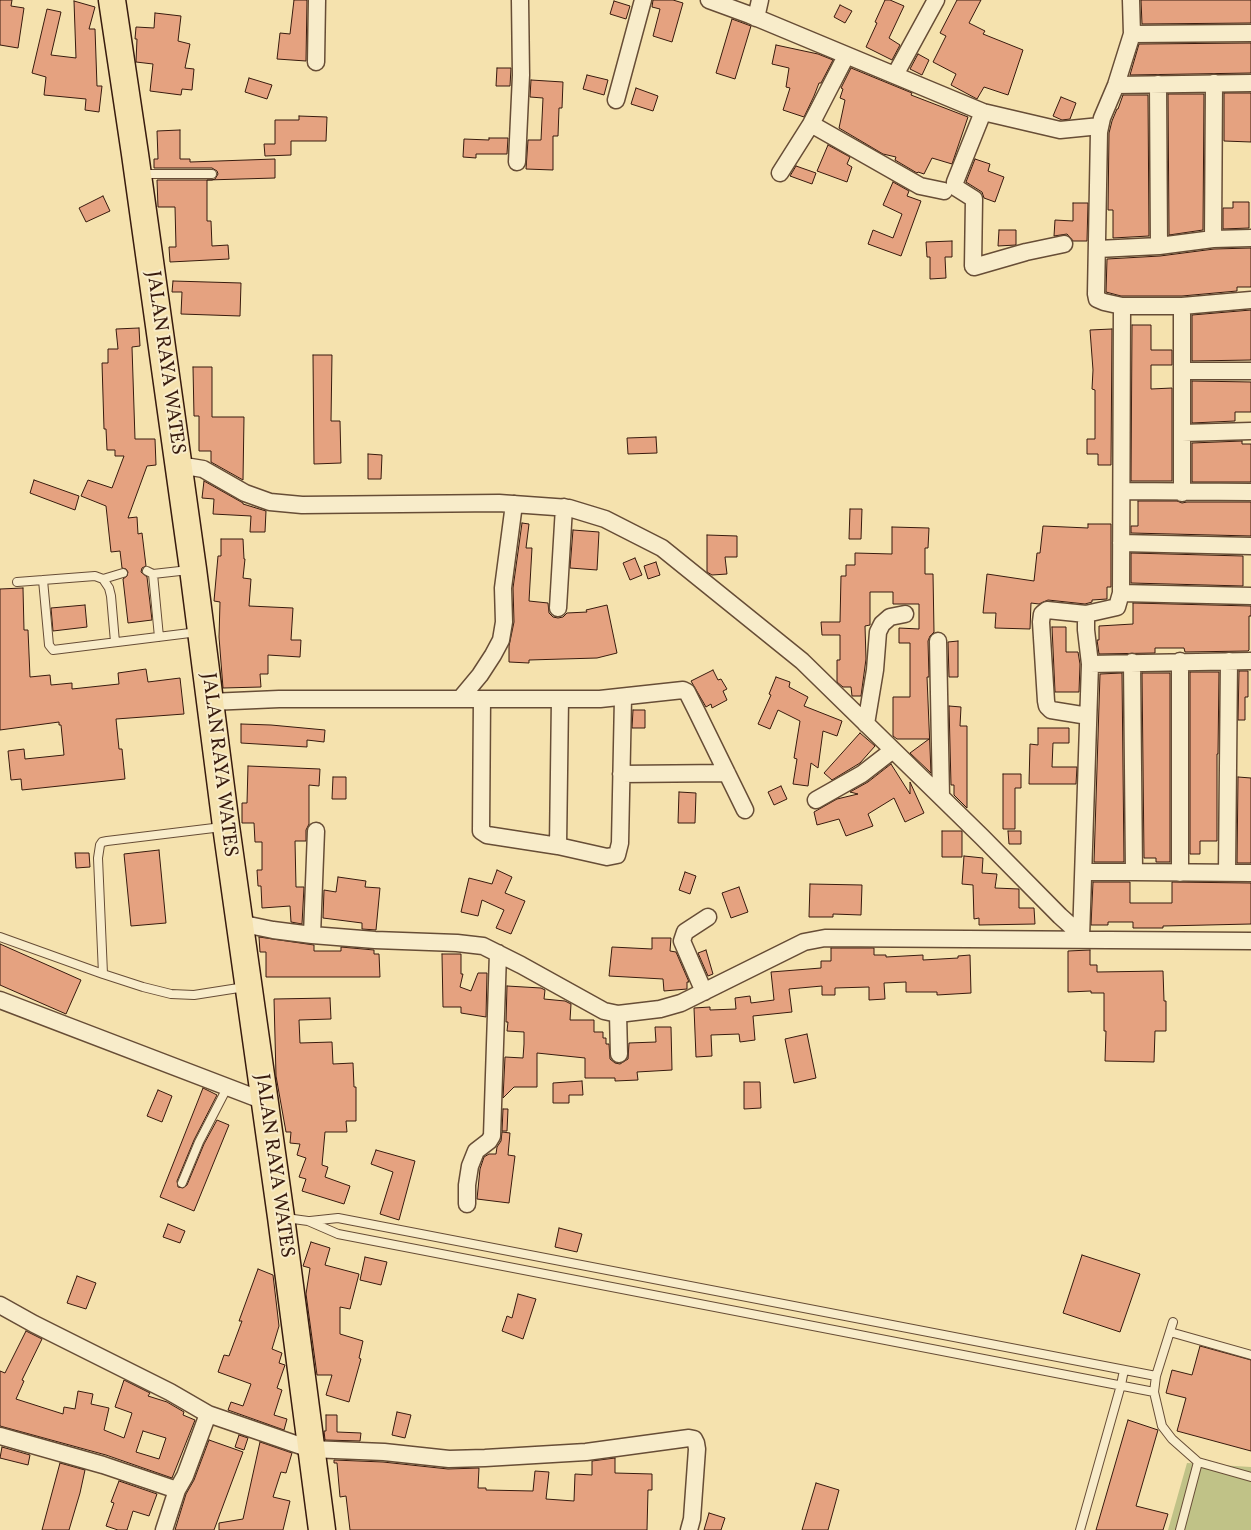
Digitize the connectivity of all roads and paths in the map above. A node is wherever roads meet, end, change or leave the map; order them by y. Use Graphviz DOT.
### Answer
graph roads {
  1 [pos="112,0"];
  2 [pos="317,0"];
  3 [pos="520,0"];
  4 [pos="643,0"];
  5 [pos="709,0"];
  6 [pos="760,0"];
  7 [pos="936,0"];
  8 [pos="1131,0"];
  9 [pos="756,18"];
  10 [pos="1251,32"];
  11 [pos="1132,34"];
  12 [pos="846,56"];
  13 [pos="316,62"];
  14 [pos="895,75"];
  15 [pos="1214,83"];
  16 [pos="1251,83"];
  17 [pos="1158,84"];
  18 [pos="1116,85"];
  19 [pos="616,100"];
  20 [pos="983,112"];
  21 [pos="811,124"];
  22 [pos="1100,126"];
  23 [pos="517,162"];
  24 [pos="780,173"];
  25 [pos="138,174"];
  26 [pos="212,174"];
  27 [pos="944,191"];
  28 [pos="1213,238"];
  29 [pos="1251,238"];
  30 [pos="1064,244"];
  31 [pos="1159,246"];
  32 [pos="1098,249"];
  33 [pos="1251,300"];
  34 [pos="1122,306"];
  35 [pos="1182,306"];
  36 [pos="1182,371"];
  37 [pos="1251,371"];
  38 [pos="1251,431"];
  39 [pos="1182,433"];
  40 [pos="178,467"];
  41 [pos="1122,492"];
  42 [pos="1251,492"];
  43 [pos="1182,493"];
  44 [pos="514,504"];
  45 [pos="564,508"];
  46 [pos="1121,543"];
  47 [pos="1251,546"];
  48 [pos="193,569"];
  49 [pos="123,574"];
  50 [pos="103,579"];
  51 [pos="43,580"];
  52 [pos="17,582"];
  53 [pos="1121,594"];
  54 [pos="1251,596"];
  55 [pos="558,608"];
  56 [pos="904,614"];
  57 [pos="1086,614"];
  58 [pos="201,632"];
  59 [pos="159,637"];
  60 [pos="115,642"];
  61 [pos="938,642"];
  62 [pos="1180,661"];
  63 [pos="1229,661"];
  64 [pos="1251,661"];
  65 [pos="1132,662"];
  66 [pos="1090,664"];
  67 [pos="623,698"];
  68 [pos="460,699"];
  69 [pos="482,699"];
  70 [pos="560,699"];
  71 [pos="210,702"];
  72 [pos="1088,716"];
  73 [pos="866,724"];
  74 [pos="893,750"];
  75 [pos="727,772"];
  76 [pos="621,774"];
  77 [pos="941,797"];
  78 [pos="816,800"];
  79 [pos="745,810"];
  80 [pos="226,826"];
  81 [pos="316,831"];
  82 [pos="558,846"];
  83 [pos="1085,872"];
  84 [pos="1134,872"];
  85 [pos="1251,872"];
  86 [pos="1180,873"];
  87 [pos="1227,873"];
  88 [pos="708,917"];
  89 [pos="239,923"];
  90 [pos="312,934"];
  91 [pos="1081,934"];
  92 [pos="0,936"];
  93 [pos="1251,941"];
  94 [pos="498,953"];
  95 [pos="103,974"];
  96 [pos="248,986"];
  97 [pos="704,992"];
  98 [pos="0,1000"];
  99 [pos="618,1014"];
  100 [pos="619,1054"];
  101 [pos="228,1086"];
  102 [pos="264,1101"];
  103 [pos="182,1183"];
  104 [pos="467,1204"];
  105 [pos="281,1217"];
  106 [pos="308,1221"];
  107 [pos="0,1305"];
  108 [pos="1173,1322"];
  109 [pos="1170,1332"];
  110 [pos="1251,1355"];
  111 [pos="1124,1370"];
  112 [pos="1156,1376"];
  113 [pos="1122,1385"];
  114 [pos="1154,1392"];
  115 [pos="208,1414"];
  116 [pos="0,1436"];
  117 [pos="310,1449"];
  118 [pos="1198,1462"];
  119 [pos="1251,1476"];
  120 [pos="177,1490"];
  121 [pos="164,1530"];
  122 [pos="322,1530"];
  123 [pos="689,1530"];
  124 [pos="1080,1530"];
  125 [pos="1180,1530"];
  1 -- 25 [label="highway, JALAN RAYA WATES"];
  2 -- 13 [label="street"];
  3 -- 23 [label="street"];
  4 -- 19 [label="street"];
  5 -- 9 [label="street"];
  6 -- 9 [label="street"];
  7 -- 14 [label="street"];
  8 -- 11 [label="street"];
  9 -- 12 [label="street"];
  10 -- 11 [label="street"];
  11 -- 18 [label="street"];
  12 -- 14 [label="street"];
  12 -- 21 [label="street"];
  14 -- 20 [label="street"];
  15 -- 16 [label="street"];
  15 -- 17 [label="street"];
  15 -- 28 [label="street"];
  17 -- 18 [label="street"];
  17 -- 31 [label="street"];
  18 -- 22 [label="street"];
  20 -- 22 [label="street"];
  20 -- 30 [label="street"];
  21 -- 24 [label="street"];
  21 -- 27 [label="street"];
  22 -- 32 [label="street"];
  25 -- 26 [label="lane"];
  25 -- 40 [label="highway, JALAN RAYA WATES"];
  28 -- 29 [label="street"];
  28 -- 31 [label="street"];
  31 -- 32 [label="street"];
  32 -- 34 [label="street"];
  33 -- 35 [label="street"];
  34 -- 35 [label="street"];
  34 -- 41 [label="street"];
  35 -- 36 [label="street"];
  36 -- 37 [label="street"];
  36 -- 39 [label="street"];
  38 -- 39 [label="street"];
  39 -- 43 [label="street"];
  40 -- 44 [label="street"];
  40 -- 48 [label="highway, JALAN RAYA WATES"];
  41 -- 43 [label="street"];
  41 -- 46 [label="street"];
  42 -- 43 [label="street"];
  44 -- 45 [label="street"];
  44 -- 68 [label="street"];
  45 -- 55 [label="street"];
  45 -- 73 [label="street"];
  46 -- 47 [label="street"];
  46 -- 53 [label="street"];
  48 -- 58 [label="highway, JALAN RAYA WATES"];
  48 -- 59 [label="lane"];
  49 -- 50 [label="lane"];
  50 -- 51 [label="lane"];
  50 -- 60 [label="lane"];
  51 -- 52 [label="lane"];
  51 -- 60 [label="lane"];
  53 -- 54 [label="street"];
  53 -- 57 [label="street"];
  56 -- 73 [label="street"];
  57 -- 66 [label="street"];
  57 -- 72 [label="street"];
  58 -- 59 [label="lane"];
  58 -- 71 [label="highway, JALAN RAYA WATES"];
  59 -- 60 [label="lane"];
  61 -- 77 [label="street"];
  62 -- 63 [label="street"];
  62 -- 65 [label="street"];
  62 -- 86 [label="street"];
  63 -- 64 [label="street"];
  63 -- 87 [label="street"];
  65 -- 66 [label="street"];
  65 -- 84 [label="street"];
  66 -- 72 [label="street"];
  67 -- 70 [label="street"];
  67 -- 75 [label="street"];
  67 -- 76 [label="street"];
  68 -- 69 [label="street"];
  68 -- 71 [label="street"];
  69 -- 70 [label="street"];
  69 -- 82 [label="street"];
  70 -- 82 [label="street"];
  71 -- 80 [label="highway, JALAN RAYA WATES"];
  72 -- 83 [label="street"];
  73 -- 74 [label="street"];
  74 -- 77 [label="street"];
  74 -- 78 [label="street"];
  75 -- 76 [label="street"];
  75 -- 79 [label="street"];
  76 -- 82 [label="street"];
  77 -- 91 [label="street"];
  80 -- 89 [label="highway, JALAN RAYA WATES"];
  80 -- 95 [label="lane"];
  81 -- 90 [label="street"];
  83 -- 84 [label="street"];
  83 -- 91 [label="street"];
  84 -- 86 [label="street"];
  85 -- 87 [label="street"];
  86 -- 87 [label="street"];
  88 -- 97 [label="street"];
  89 -- 90 [label="street"];
  89 -- 96 [label="highway, JALAN RAYA WATES"];
  90 -- 94 [label="street"];
  91 -- 93 [label="street"];
  91 -- 97 [label="street"];
  92 -- 95 [label="lane"];
  94 -- 99 [label="street"];
  94 -- 104 [label="street"];
  95 -- 96 [label="lane"];
  96 -- 102 [label="highway, JALAN RAYA WATES"];
  97 -- 99 [label="street"];
  98 -- 101 [label="street"];
  99 -- 100 [label="street"];
  101 -- 102 [label="street"];
  101 -- 103 [label="lane"];
  102 -- 105 [label="highway, JALAN RAYA WATES"];
  105 -- 106 [label="lane"];
  105 -- 117 [label="highway, JALAN RAYA WATES"];
  106 -- 111 [label="lane"];
  106 -- 113 [label="lane"];
  107 -- 115 [label="street"];
  108 -- 109 [label="lane"];
  109 -- 110 [label="lane"];
  109 -- 112 [label="lane"];
  111 -- 112 [label="lane"];
  111 -- 113 [label="lane"];
  112 -- 114 [label="lane"];
  113 -- 114 [label="lane"];
  113 -- 124 [label="lane"];
  114 -- 118 [label="lane"];
  115 -- 117 [label="street"];
  115 -- 120 [label="street"];
  116 -- 120 [label="street"];
  117 -- 122 [label="highway, JALAN RAYA WATES"];
  117 -- 123 [label="street"];
  118 -- 119 [label="lane"];
  118 -- 125 [label="lane"];
  120 -- 121 [label="street"];
}
